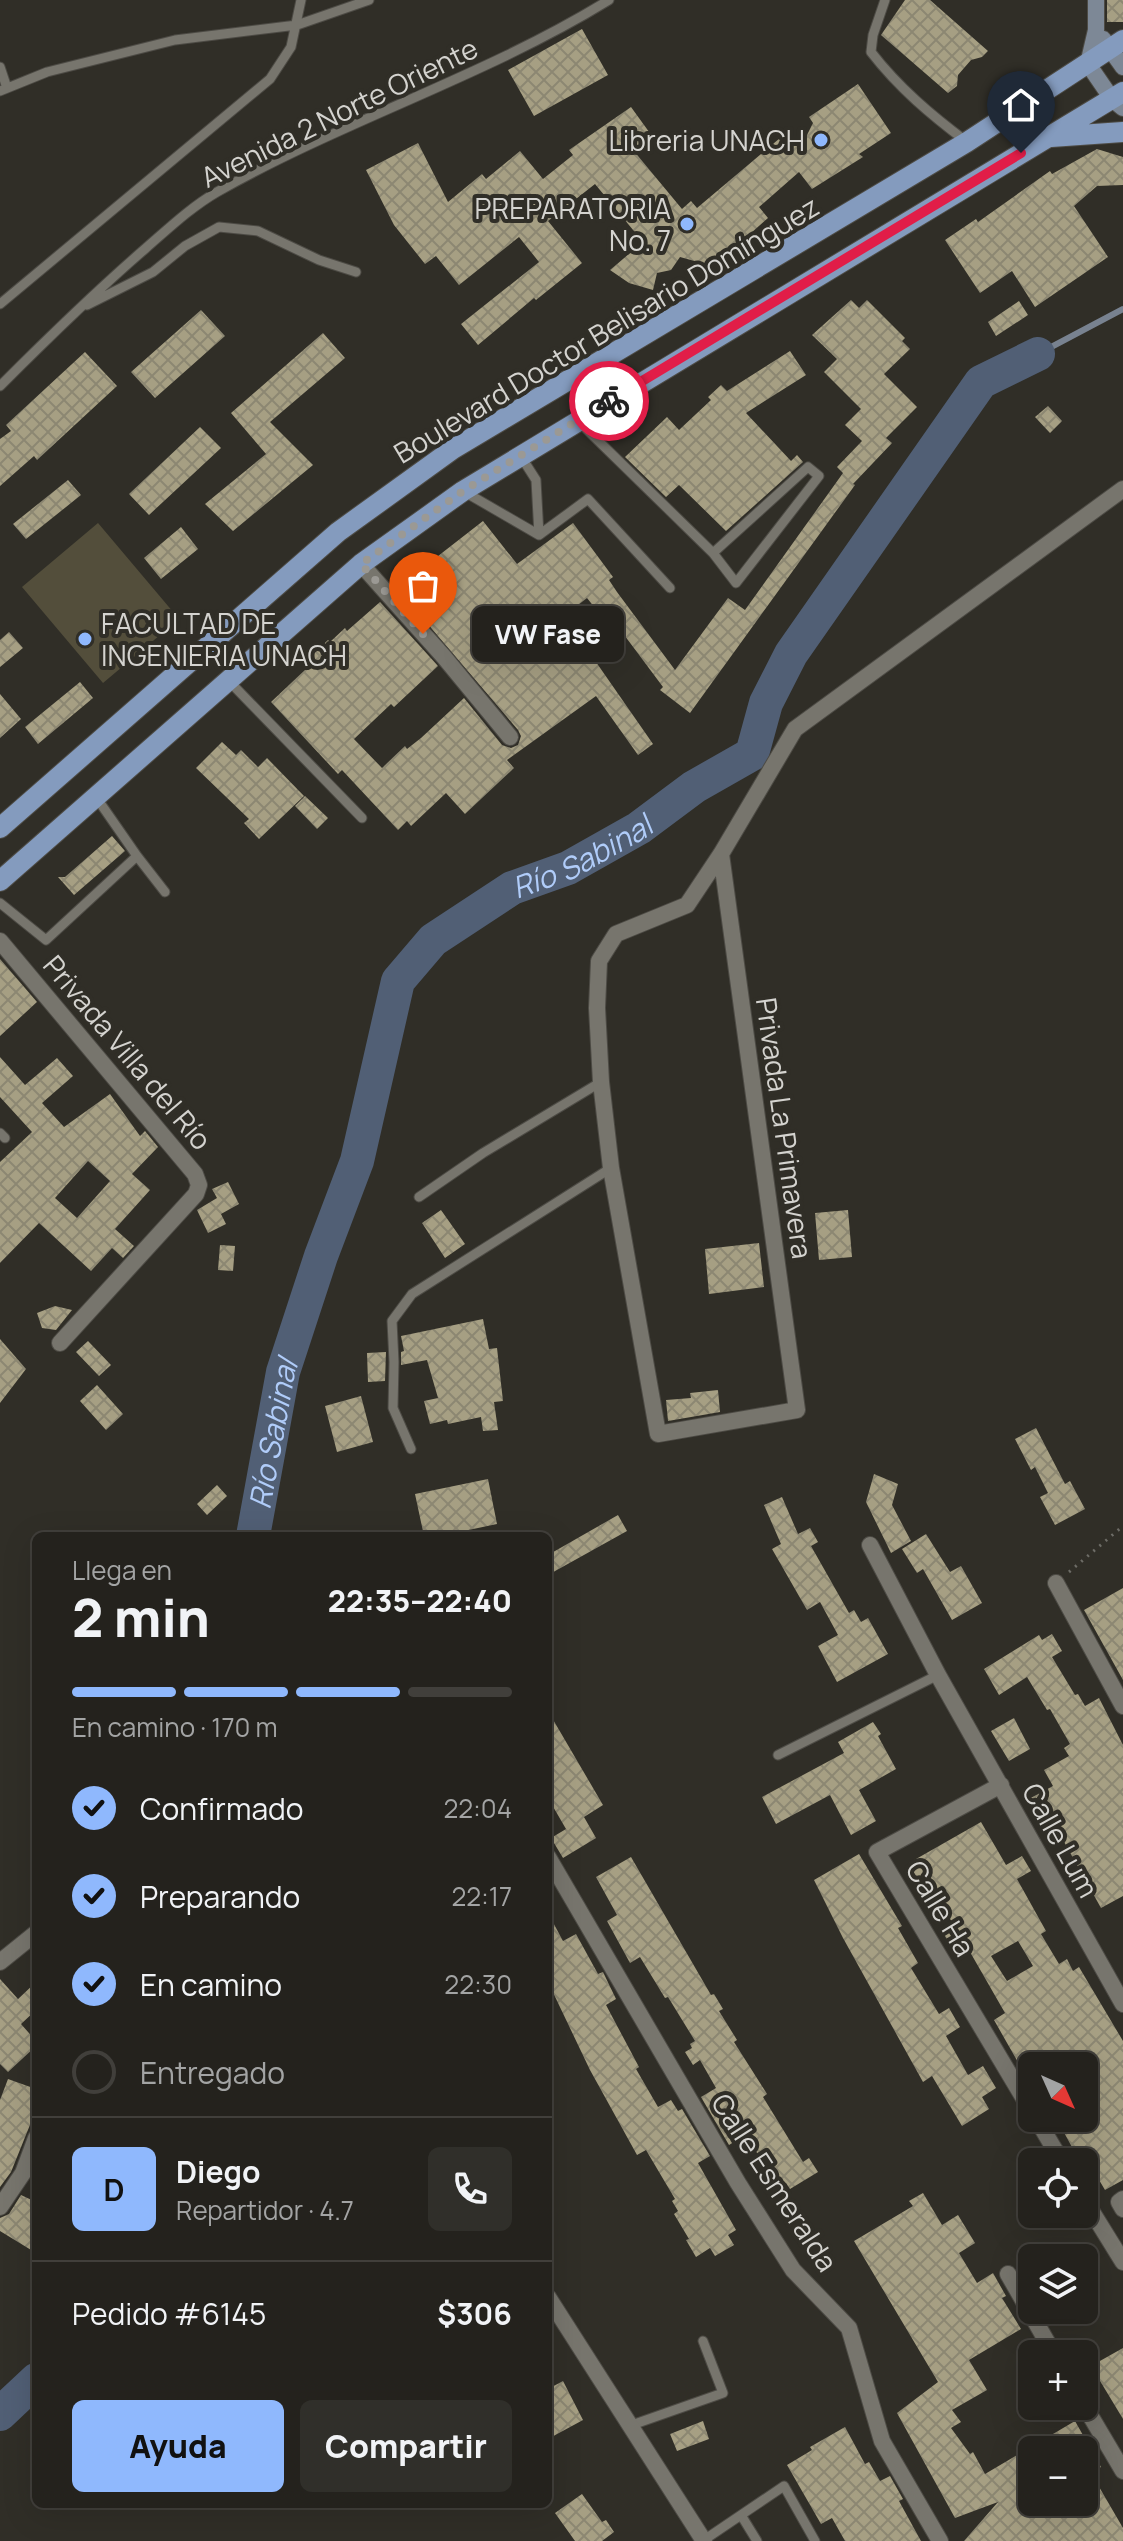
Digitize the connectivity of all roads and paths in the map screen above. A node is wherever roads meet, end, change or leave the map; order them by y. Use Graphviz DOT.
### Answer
graph roads {
  1 [pos="301,0"];
  2 [pos="369,0"];
  3 [pos="609,0"];
  4 [pos="885,0"];
  5 [pos="1096,0"];
  6 [pos="297,25"];
  7 [pos="1096,30"];
  8 [pos="1117,44"];
  9 [pos="1088,64"];
  10 [pos="0,67"];
  11 [pos="1123,67"];
  12 [pos="3,89"];
  13 [pos="1119,99"];
  14 [pos="1123,132"];
  15 [pos="1047,137"];
  16 [pos="967,142"];
  17 [pos="356,272"];
  18 [pos="0,304"];
  19 [pos="76,310"];
  20 [pos="0,386"];
  21 [pos="577,420"];
  22 [pos="520,455"];
  23 [pos="1123,489"];
  24 [pos="463,491"];
  25 [pos="539,535"];
  26 [pos="713,553"];
  27 [pos="361,564"];
  28 [pos="670,588"];
  29 [pos="228,680"];
  30 [pos="510,737"];
  31 [pos="96,797"];
  32 [pos="362,818"];
  33 [pos="0,828"];
  34 [pos="721,854"];
  35 [pos="137,856"];
  36 [pos="0,881"];
  37 [pos="165,892"];
  38 [pos="0,903"];
  39 [pos="0,941"];
  40 [pos="601,1082"];
  41 [pos="611,1168"];
  42 [pos="419,1197"];
  43 [pos="60,1343"];
  44 [pos="411,1449"];
  45 [pos="1123,1526"];
  46 [pos="870,1545"];
  47 [pos="1056,1583"];
  48 [pos="938,1675"];
  49 [pos="1123,1706"];
  50 [pos="778,1755"];
  51 [pos="1001,1785"];
  52 [pos="552,1864"];
  53 [pos="32,1936"];
  54 [pos="0,1962"];
  55 [pos="1123,2004"];
  56 [pos="1018,2089"];
  57 [pos="32,2149"];
  58 [pos="0,2207"];
  59 [pos="1098,2222"];
  60 [pos="1121,2254"];
  61 [pos="1008,2274"];
  62 [pos="552,2303"];
  63 [pos="1046,2340"];
  64 [pos="703,2341"];
  65 [pos="1093,2420"];
  66 [pos="629,2426"];
  67 [pos="1123,2471"];
  68 [pos="741,2515"];
  69 [pos="704,2540"];
  70 [pos="757,2541"];
  71 [pos="815,2541"];
  72 [pos="940,2541"];
  1 -- 6 [label="lane"];
  2 -- 6 [label="lane"];
  3 -- 19 [label="lane, Avenida 2 Norte Oriente"];
  4 -- 16 [label="lane"];
  5 -- 7 [label="main road"];
  6 -- 12 [label="lane"];
  6 -- 18 [label="lane"];
  7 -- 8 [label="main road"];
  7 -- 9 [label="main road"];
  8 -- 9 [label="main road, Boulevard Doctor Belisario Domínguez"];
  8 -- 11 [label="main road"];
  9 -- 13 [label="main road"];
  9 -- 16 [label="main road, Boulevard Doctor Belisario Domínguez"];
  10 -- 12 [label="lane"];
  13 -- 15 [label="main road"];
  14 -- 15 [label="main road"];
  15 -- 21 [label="main road"];
  16 -- 33 [label="main road, Boulevard Doctor Belisario Domínguez"];
  17 -- 19 [label="lane"];
  19 -- 20 [label="lane, Avenida 2 Norte Oriente"];
  21 -- 22 [label="main road"];
  21 -- 26 [label="lane"];
  22 -- 24 [label="main road"];
  22 -- 25 [label="lane"];
  23 -- 34 [label="street"];
  24 -- 25 [label="lane"];
  24 -- 27 [label="main road"];
  25 -- 28 [label="lane"];
  26 -- 26 [label="lane"];
  27 -- 29 [label="main road"];
  27 -- 30 [label="street"];
  29 -- 31 [label="main road"];
  29 -- 32 [label="lane"];
  31 -- 35 [label="lane"];
  31 -- 36 [label="main road"];
  34 -- 40 [label="street"];
  34 -- 41 [label="street, Privada La Primavera"];
  35 -- 37 [label="lane"];
  35 -- 38 [label="lane"];
  39 -- 43 [label="street, Privada Villa del Río"];
  40 -- 41 [label="street"];
  40 -- 42 [label="lane"];
  41 -- 44 [label="lane"];
  45 -- 47 [label="path"];
  46 -- 48 [label="street, Calle Lum"];
  47 -- 49 [label="street"];
  48 -- 50 [label="lane"];
  48 -- 51 [label="street, Calle Lum"];
  51 -- 55 [label="street, Calle Lum"];
  51 -- 56 [label="street, Calle Ha"];
  52 -- 72 [label="street, Calle Esmeralda"];
  53 -- 54 [label="street"];
  57 -- 58 [label="street"];
  59 -- 60 [label="street"];
  61 -- 63 [label="street"];
  62 -- 66 [label="street"];
  64 -- 66 [label="lane"];
  65 -- 67 [label="street"];
  66 -- 69 [label="street"];
  68 -- 69 [label="lane"];
  68 -- 70 [label="lane"];
  68 -- 71 [label="lane"];
}
